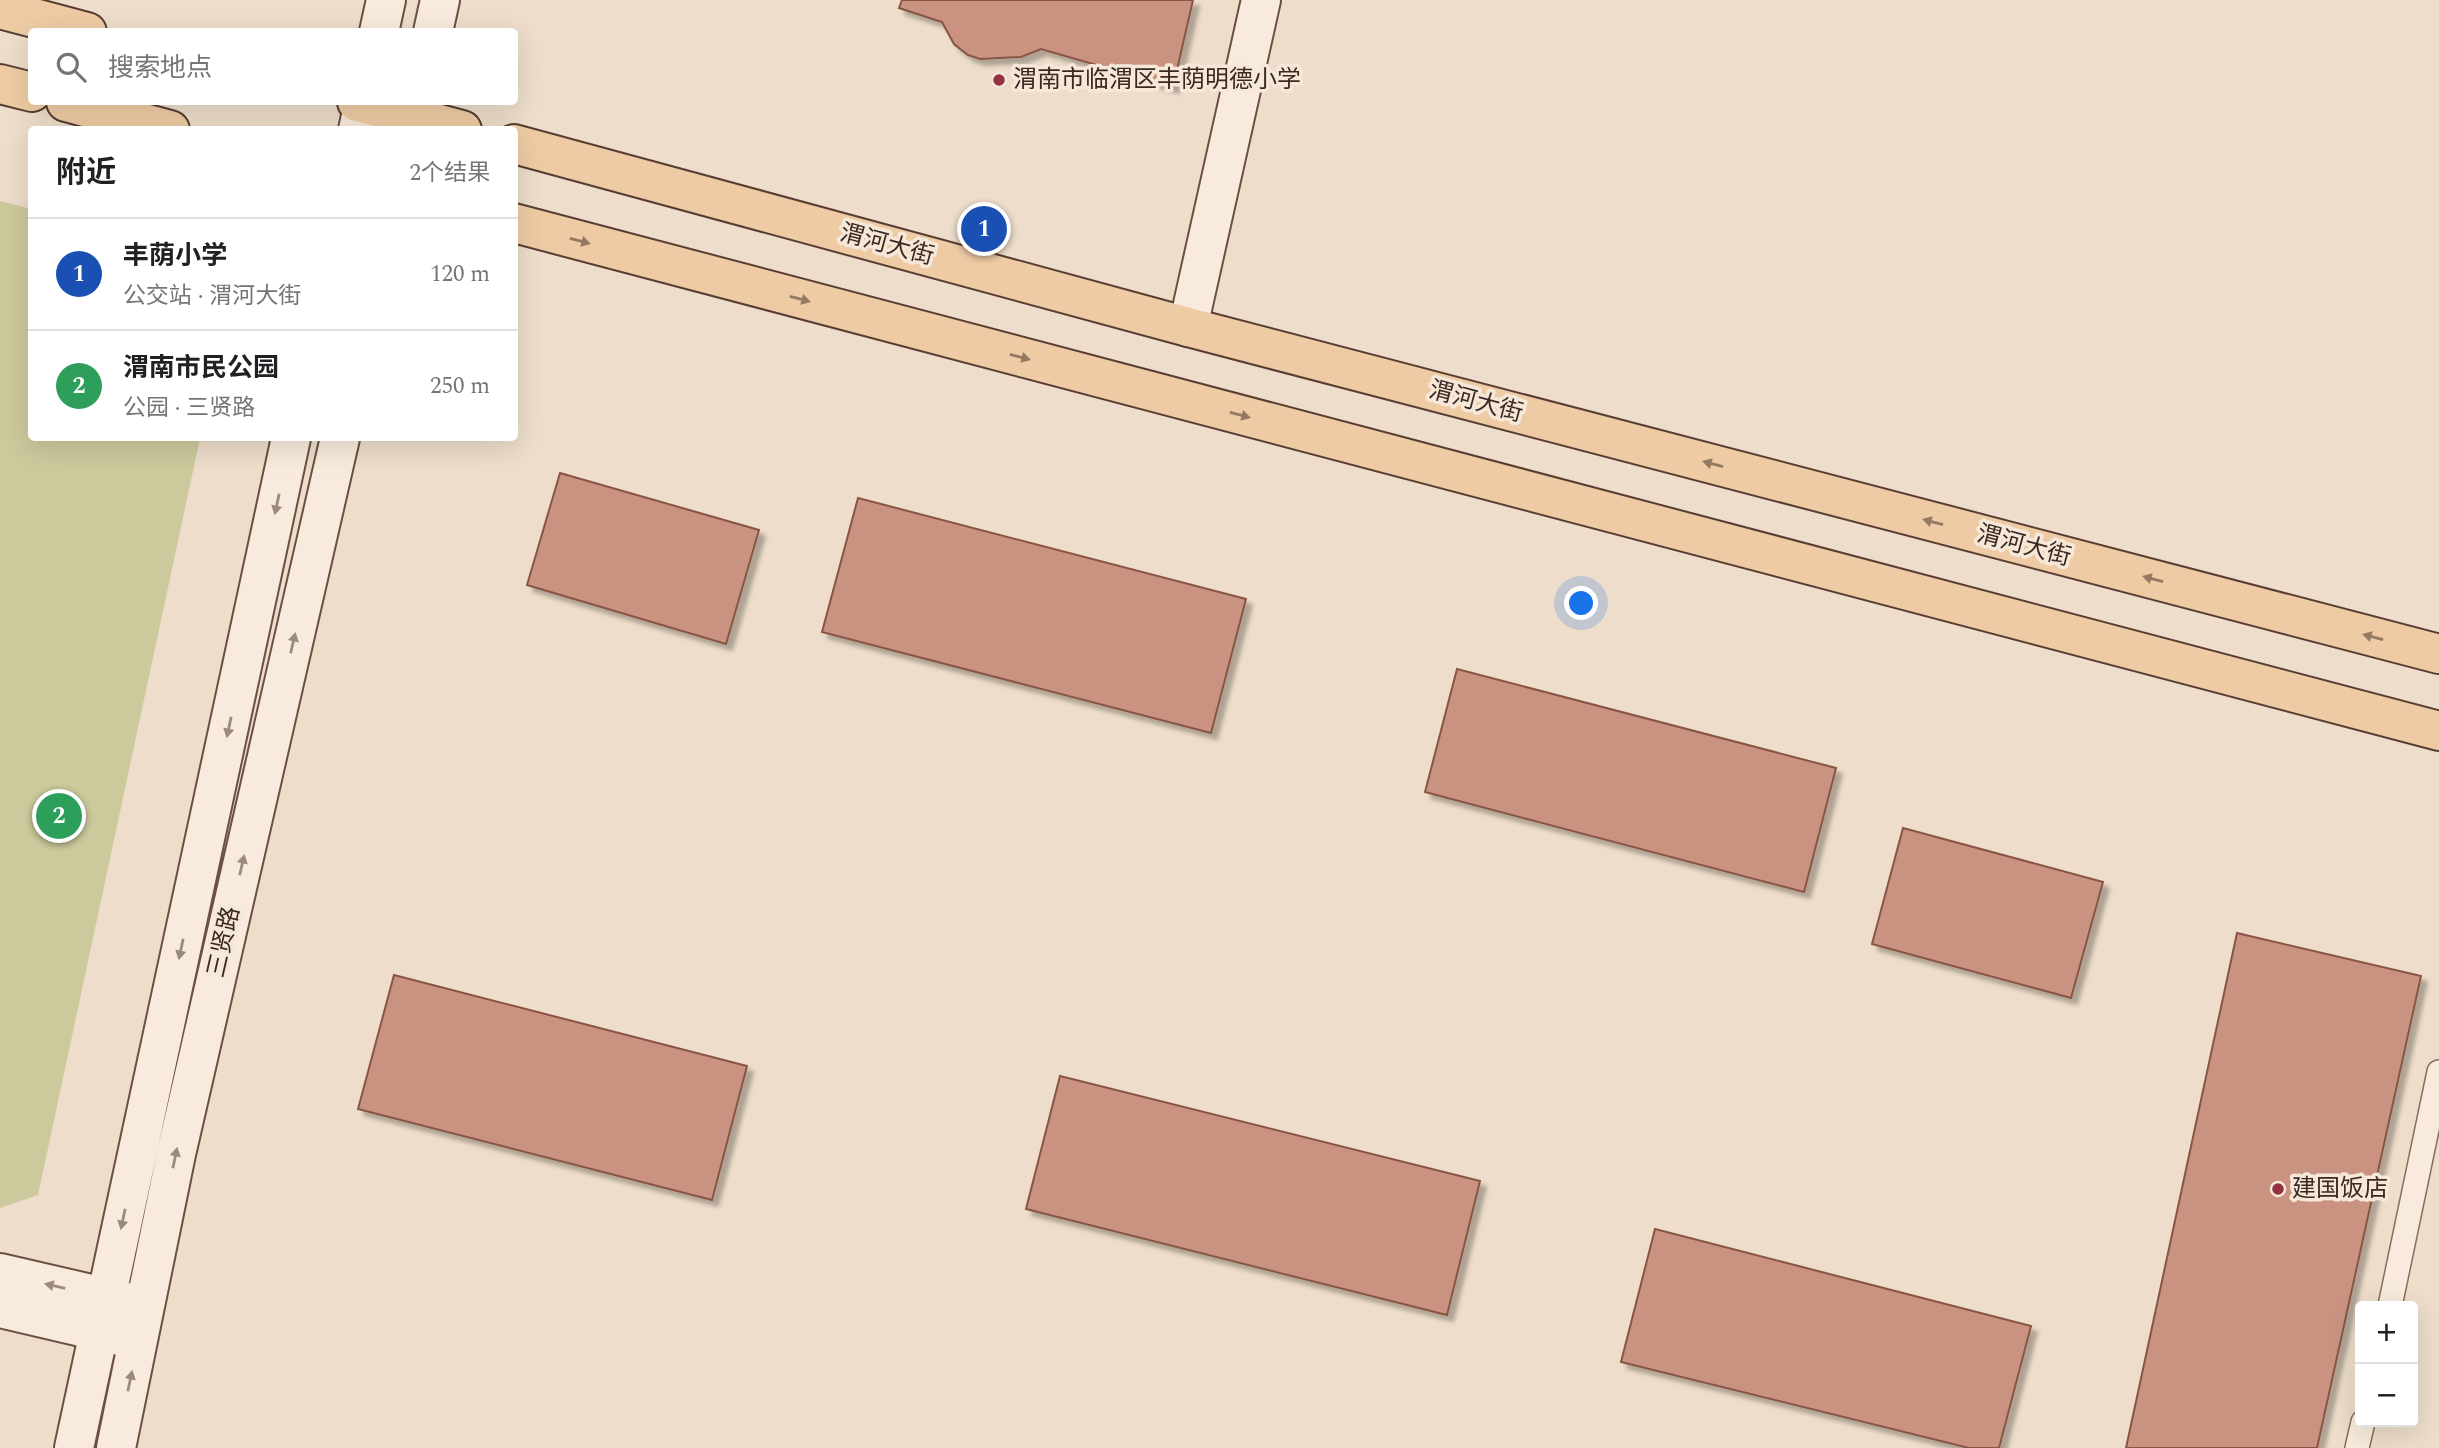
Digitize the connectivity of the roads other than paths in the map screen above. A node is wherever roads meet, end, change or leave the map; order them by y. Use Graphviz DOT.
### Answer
graph roads {
  1 [pos="386,0"];
  2 [pos="440,0"];
  3 [pos="1261,0"];
  4 [pos="0,9"];
  5 [pos="72,28"];
  6 [pos="380,28"];
  7 [pos="434,28"];
  8 [pos="0,84"];
  9 [pos="28,91"];
  10 [pos="77,105"];
  11 [pos="361,109"];
  12 [pos="415,116"];
  13 [pos="155,126"];
  14 [pos="448,126"];
  15 [pos="518,145"];
  16 [pos="518,224"];
  17 [pos="1188,327"];
  18 [pos="290,441"];
  19 [pos="339,441"];
  20 [pos="2439,654"];
  21 [pos="2439,731"];
  22 [pos="2439,1072"];
  23 [pos="0,1273"];
  24 [pos="2391,1301"];
  25 [pos="0,1308"];
  26 [pos="102,1314"];
  27 [pos="142,1323"];
  28 [pos="2362,1427"];
  29 [pos="74,1448"];
  30 [pos="116,1448"];
  31 [pos="2357,1448"];
  1 -- 6 [label="main road"];
  2 -- 7 [label="main road"];
  3 -- 17 [label="main road"];
  4 -- 5 [label="main road"];
  8 -- 9 [label="main road"];
  10 -- 13 [label="main road"];
  11 -- 12 [label="main road"];
  12 -- 14 [label="main road"];
  15 -- 17 [label="main road, 渭河大街"];
  16 -- 21 [label="main road, one-way"];
  20 -- 17 [label="main road, 渭河大街, one-way"];
  18 -- 26 [label="main road, 三贤路, one-way"];
  27 -- 19 [label="main road, 三贤路, one-way"];
  22 -- 24 [label="lane"];
  26 -- 23 [label="main road, one-way"];
  25 -- 26 [label="main road"];
  26 -- 27 [label="main road"];
  26 -- 29 [label="main road, 三贤路"];
  30 -- 27 [label="main road, 三贤路, one-way"];
  28 -- 31 [label="lane"];
}
